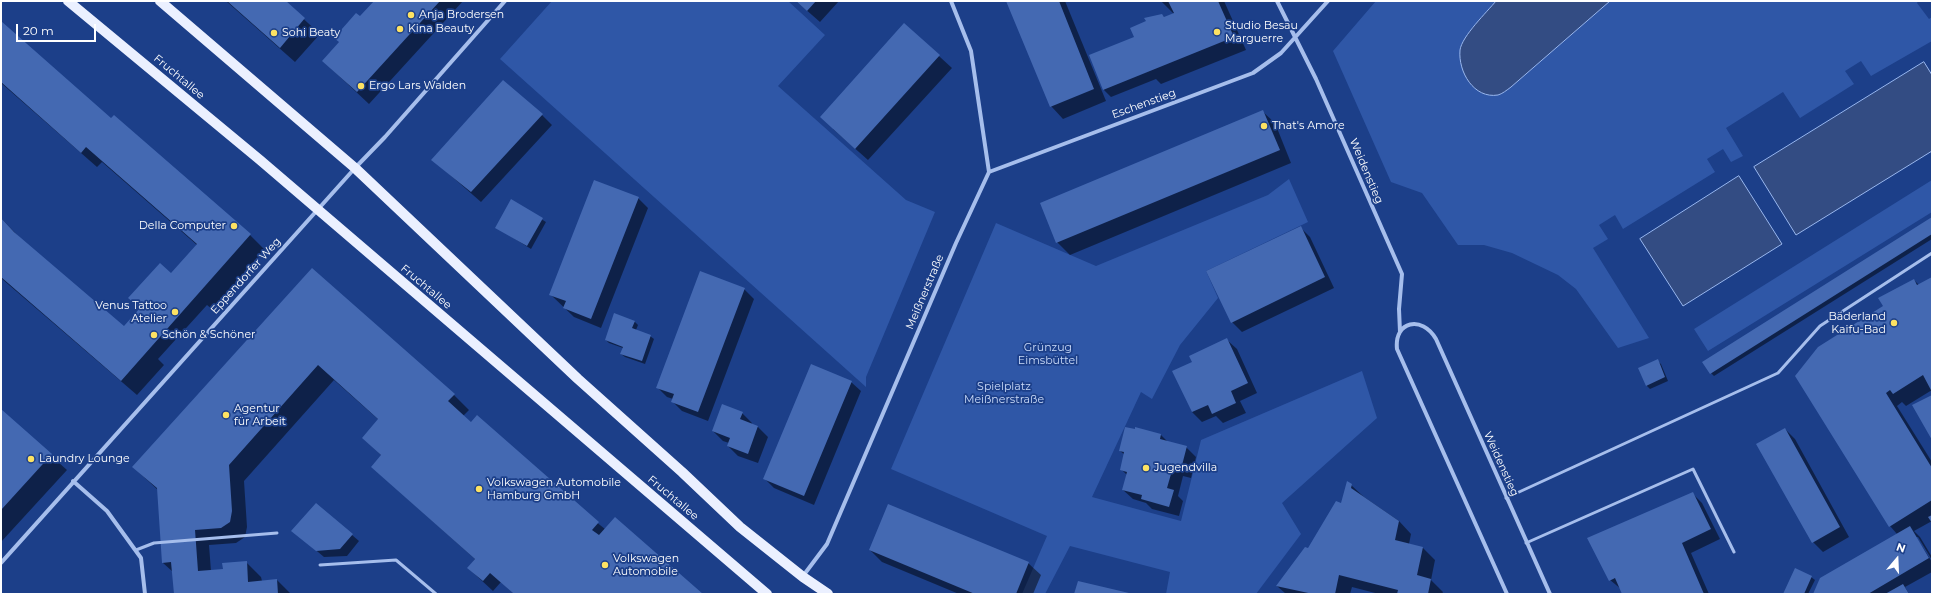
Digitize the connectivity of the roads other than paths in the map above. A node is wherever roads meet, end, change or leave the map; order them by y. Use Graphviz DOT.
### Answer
graph roads {
  1 [pos="68,1"];
  2 [pos="160,1"];
  3 [pos="505,1"];
  4 [pos="951,1"];
  5 [pos="1277,1"];
  6 [pos="1328,1"];
  7 [pos="1295,37"];
  8 [pos="355,168"];
  9 [pos="989,172"];
  10 [pos="317,210"];
  11 [pos="1932,253"];
  12 [pos="1400,332"];
  13 [pos="73,481"];
  14 [pos="1506,498"];
  15 [pos="277,533"];
  16 [pos="1526,543"];
  17 [pos="136,550"];
  18 [pos="1734,552"];
  19 [pos="1,563"];
  20 [pos="320,565"];
  21 [pos="803,577"];
  22 [pos="145,594"];
  23 [pos="436,594"];
  24 [pos="767,594"];
  25 [pos="828,594"];
  26 [pos="1508,594"];
  27 [pos="1550,594"];
  1 -- 10 [label="main road, Fruchtallee"];
  2 -- 8 [label="main road"];
  3 -- 8 [label="street, Eppendorfer Weg"];
  4 -- 9 [label="street"];
  5 -- 7 [label="street, Weidenstieg"];
  6 -- 7 [label="street, Eschenstieg"];
  7 -- 9 [label="street, Eschenstieg"];
  7 -- 12 [label="street, Weidenstieg"];
  8 -- 10 [label="street, Eppendorfer Weg"];
  8 -- 21 [label="main road"];
  9 -- 21 [label="street, Meißnerstraße"];
  10 -- 13 [label="street, Eppendorfer Weg"];
  10 -- 24 [label="main road, Fruchtallee"];
  11 -- 14 [label="lane"];
  12 -- 14 [label="street, Weidenstieg"];
  12 -- 26 [label="street, Weidenstieg"];
  13 -- 17 [label="street"];
  13 -- 19 [label="street, Eppendorfer Weg"];
  14 -- 16 [label="street, Weidenstieg"];
  15 -- 17 [label="lane"];
  16 -- 18 [label="lane"];
  16 -- 27 [label="street, Weidenstieg"];
  17 -- 22 [label="street"];
  20 -- 23 [label="lane"];
  21 -- 25 [label="main road"];
}
